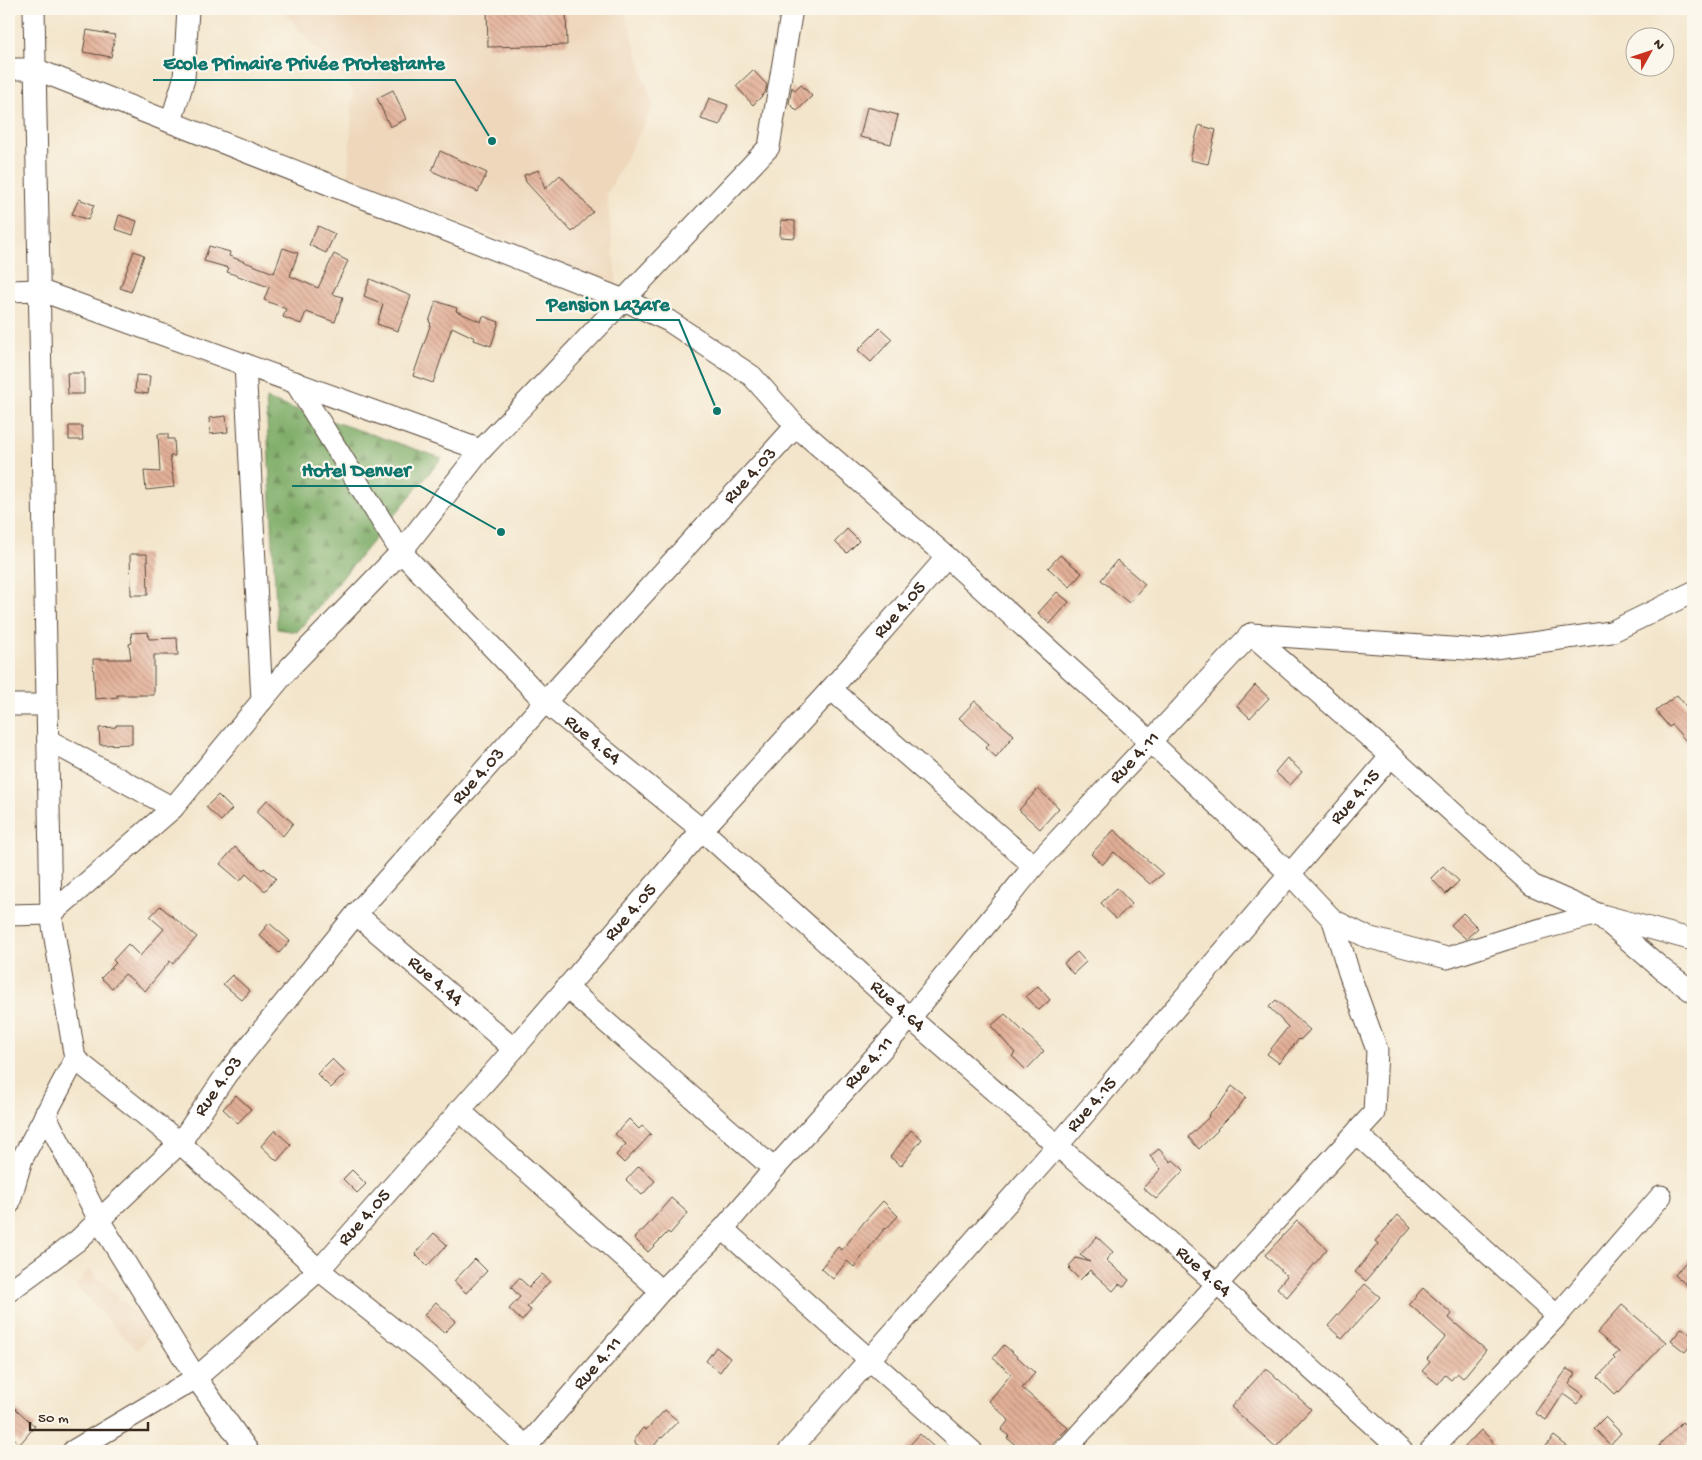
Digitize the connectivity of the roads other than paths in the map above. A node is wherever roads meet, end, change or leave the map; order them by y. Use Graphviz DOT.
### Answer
graph roads {
  1 [pos="34,9"];
  2 [pos="188,9"];
  3 [pos="792,9"];
  4 [pos="9,69"];
  5 [pos="35,69"];
  6 [pos="171,122"];
  7 [pos="39,290"];
  8 [pos="9,291"];
  9 [pos="624,300"];
  10 [pos="245,364"];
  11 [pos="295,382"];
  12 [pos="796,426"];
  13 [pos="481,450"];
  14 [pos="401,552"];
  15 [pos="947,557"];
  16 [pos="1693,592"];
  17 [pos="1251,634"];
  18 [pos="831,689"];
  19 [pos="262,701"];
  20 [pos="545,702"];
  21 [pos="9,705"];
  22 [pos="47,705"];
  23 [pos="48,740"];
  24 [pos="1151,742"];
  25 [pos="1391,756"];
  26 [pos="174,808"];
  27 [pos="702,830"];
  28 [pos="1034,866"];
  29 [pos="1290,874"];
  30 [pos="51,914"];
  31 [pos="356,914"];
  32 [pos="1598,914"];
  33 [pos="9,915"];
  34 [pos="1333,920"];
  35 [pos="1693,940"];
  36 [pos="566,987"];
  37 [pos="1693,992"];
  38 [pos="910,1018"];
  39 [pos="514,1049"];
  40 [pos="74,1059"];
  41 [pos="459,1110"];
  42 [pos="45,1114"];
  43 [pos="1356,1133"];
  44 [pos="180,1143"];
  45 [pos="1058,1145"];
  46 [pos="774,1168"];
  47 [pos="1661,1196"];
  48 [pos="9,1204"];
  49 [pos="99,1220"];
  50 [pos="723,1229"];
  51 [pos="319,1270"];
  52 [pos="1217,1284"];
  53 [pos="9,1291"];
  54 [pos="661,1292"];
  55 [pos="1558,1316"];
  56 [pos="869,1360"];
  57 [pos="196,1378"];
  58 [pos="528,1449"];
  59 [pos="1071,1449"];
  60 [pos="73,1451"];
  61 [pos="248,1451"];
  62 [pos="789,1451"];
  63 [pos="972,1451"];
  64 [pos="1402,1451"];
  65 [pos="1430,1451"];
  1 -- 5 [label="street"];
  2 -- 6 [label="street"];
  3 -- 9 [label="street"];
  4 -- 5 [label="street"];
  5 -- 6 [label="street"];
  5 -- 7 [label="street"];
  6 -- 9 [label="street"];
  7 -- 8 [label="street"];
  7 -- 10 [label="street"];
  7 -- 22 [label="street"];
  9 -- 12 [label="street"];
  9 -- 13 [label="street"];
  10 -- 11 [label="street"];
  10 -- 19 [label="street"];
  11 -- 13 [label="street"];
  11 -- 14 [label="street, Rue 4.64"];
  12 -- 15 [label="street"];
  12 -- 20 [label="street, Rue 4.03"];
  13 -- 14 [label="street"];
  14 -- 19 [label="street"];
  14 -- 20 [label="street, Rue 4.64"];
  15 -- 18 [label="street, Rue 4.05"];
  15 -- 24 [label="street"];
  16 -- 17 [label="street"];
  17 -- 24 [label="street, Rue 4.11"];
  17 -- 25 [label="street"];
  18 -- 27 [label="street, Rue 4.05"];
  18 -- 28 [label="street"];
  19 -- 26 [label="street"];
  20 -- 27 [label="street, Rue 4.64"];
  20 -- 31 [label="street, Rue 4.03"];
  21 -- 22 [label="street"];
  22 -- 23 [label="street"];
  23 -- 26 [label="street"];
  23 -- 30 [label="street"];
  24 -- 28 [label="street, Rue 4.11"];
  24 -- 29 [label="street"];
  25 -- 29 [label="street, Rue 4.15"];
  25 -- 32 [label="street"];
  26 -- 30 [label="street"];
  27 -- 36 [label="street, Rue 4.05"];
  27 -- 38 [label="street, Rue 4.64"];
  28 -- 38 [label="street, Rue 4.11"];
  29 -- 34 [label="street"];
  29 -- 45 [label="street, Rue 4.15"];
  30 -- 33 [label="street"];
  30 -- 40 [label="street"];
  31 -- 39 [label="street, Rue 4.44"];
  31 -- 44 [label="street, Rue 4.03"];
  32 -- 34 [label="street"];
  32 -- 35 [label="street"];
  32 -- 37 [label="street"];
  34 -- 43 [label="street"];
  36 -- 39 [label="street, Rue 4.05"];
  36 -- 46 [label="street"];
  38 -- 45 [label="street, Rue 4.64"];
  38 -- 46 [label="street, Rue 4.11"];
  39 -- 41 [label="street, Rue 4.05"];
  40 -- 42 [label="street"];
  40 -- 44 [label="street"];
  41 -- 51 [label="street, Rue 4.05"];
  41 -- 54 [label="street"];
  42 -- 48 [label="street"];
  42 -- 49 [label="street"];
  43 -- 52 [label="street"];
  43 -- 55 [label="street"];
  44 -- 49 [label="street, Rue 4.03"];
  44 -- 51 [label="street"];
  45 -- 52 [label="street, Rue 4.64"];
  45 -- 56 [label="street, Rue 4.15"];
  46 -- 50 [label="street, Rue 4.11"];
  47 -- 55 [label="street"];
  49 -- 53 [label="street, Rue 4.03"];
  49 -- 57 [label="street"];
  50 -- 54 [label="street, Rue 4.11"];
  50 -- 56 [label="street"];
  51 -- 57 [label="street, Rue 4.05"];
  51 -- 58 [label="street"];
  52 -- 59 [label="street"];
  52 -- 64 [label="street, Rue 4.64"];
  54 -- 58 [label="street, Rue 4.11"];
  55 -- 65 [label="street"];
  56 -- 62 [label="street, Rue 4.15"];
  56 -- 63 [label="street"];
  57 -- 60 [label="street, Rue 4.05"];
  57 -- 61 [label="street"];
}
